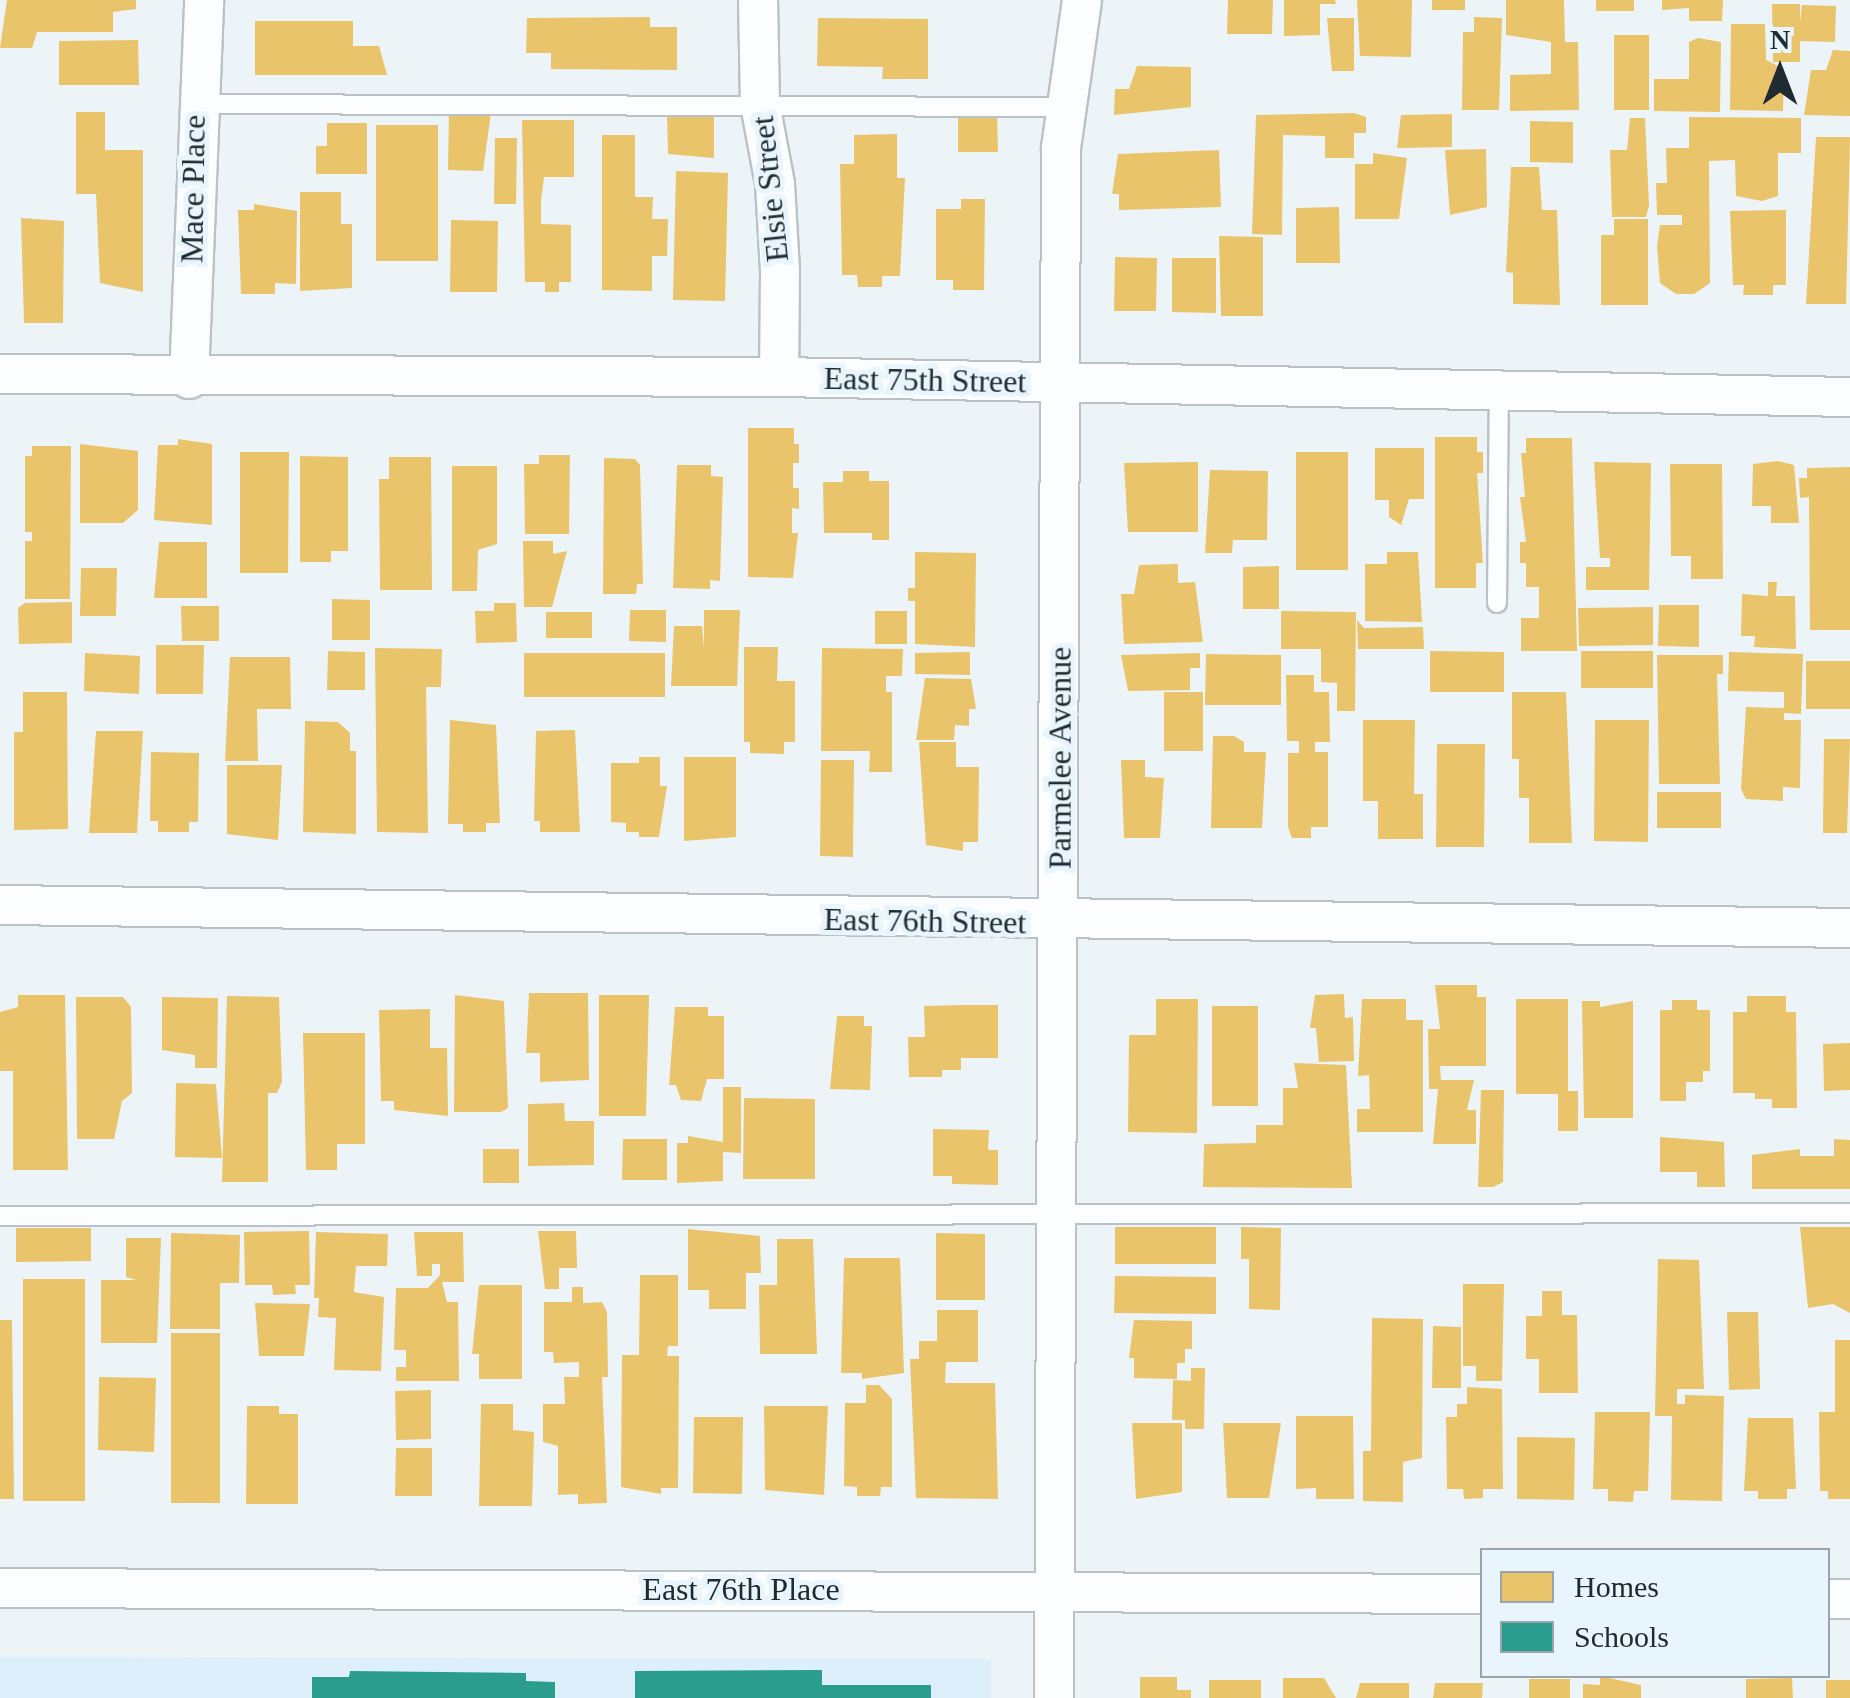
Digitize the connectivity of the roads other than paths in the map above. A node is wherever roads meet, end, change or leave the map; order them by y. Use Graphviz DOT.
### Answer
graph roads {
  1 [pos="204,0"];
  2 [pos="758,0"];
  3 [pos="1082,0"];
  4 [pos="195,104"];
  5 [pos="760,104"];
  6 [pos="1068,107"];
  7 [pos="0,374"];
  8 [pos="779,378"];
  9 [pos="189,379"];
  10 [pos="1063,382"];
  11 [pos="1500,390"];
  12 [pos="1850,397"];
  13 [pos="1497,602"];
  14 [pos="0,905"];
  15 [pos="1059,923"];
  16 [pos="1850,928"];
  17 [pos="1056,1211"];
  18 [pos="1850,1213"];
  19 [pos="0,1216"];
  20 [pos="0,1588"];
  21 [pos="1054,1589"];
  22 [pos="1480,1594"];
  23 [pos="1054,1698"];
  1 -- 4 [label="street, Mace Place"];
  2 -- 5 [label="street, Elsie Street"];
  3 -- 6 [label="street, Parmelee Avenue"];
  4 -- 5 [label="lane"];
  4 -- 9 [label="street, Mace Place"];
  5 -- 6 [label="lane"];
  5 -- 8 [label="street, Elsie Street"];
  6 -- 10 [label="street, Parmelee Avenue"];
  7 -- 9 [label="street, East 75th Street"];
  8 -- 9 [label="street, East 75th Street"];
  8 -- 10 [label="street, East 75th Street"];
  10 -- 11 [label="street, East 75th Street"];
  10 -- 15 [label="street, Parmelee Avenue"];
  11 -- 12 [label="street, East 75th Street"];
  11 -- 13 [label="lane"];
  14 -- 15 [label="street, East 76th Street"];
  15 -- 16 [label="street, East 76th Street"];
  15 -- 17 [label="street, Parmelee Avenue"];
  17 -- 18 [label="lane"];
  17 -- 19 [label="lane"];
  17 -- 21 [label="street, Parmelee Avenue"];
  20 -- 21 [label="street, East 76th Place"];
  21 -- 22 [label="street, East 76th Place"];
  21 -- 23 [label="street, Parmelee Avenue"];
}
